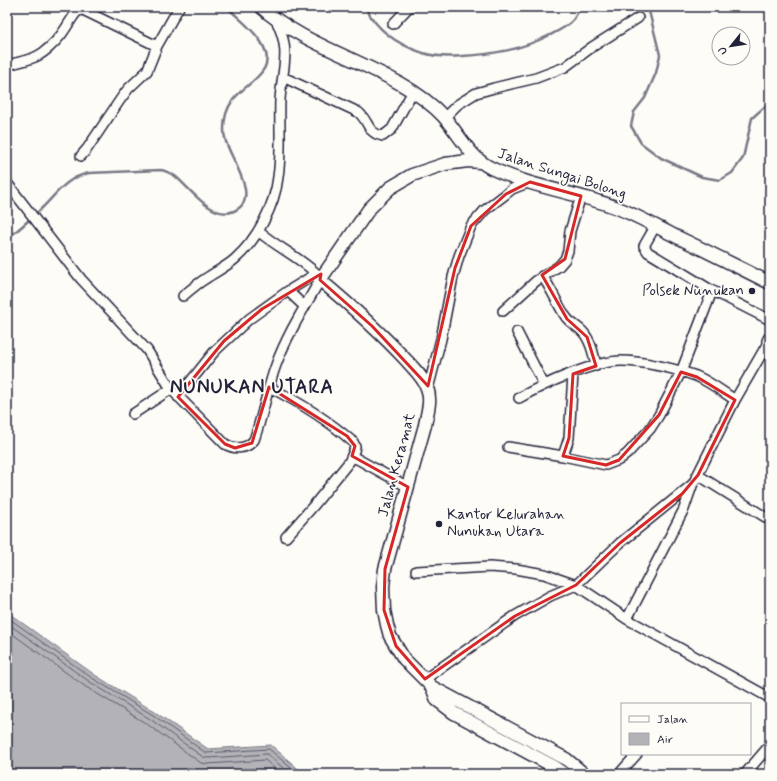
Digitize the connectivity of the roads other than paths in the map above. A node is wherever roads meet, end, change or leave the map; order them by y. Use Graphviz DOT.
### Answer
graph roads {
  1 [pos="179,7"];
  2 [pos="261,7"];
  3 [pos="410,7"];
  4 [pos="638,18"];
  5 [pos="276,20"];
  6 [pos="393,24"];
  7 [pos="157,46"];
  8 [pos="7,65"];
  9 [pos="283,77"];
  10 [pos="413,91"];
  11 [pos="445,117"];
  12 [pos="81,156"];
  13 [pos="480,162"];
  14 [pos="530,182"];
  15 [pos="7,183"];
  16 [pos="581,196"];
  17 [pos="656,225"];
  18 [pos="258,231"];
  19 [pos="320,276"];
  20 [pos="542,276"];
  21 [pos="770,282"];
  22 [pos="711,290"];
  23 [pos="288,291"];
  24 [pos="183,296"];
  25 [pos="304,306"];
  26 [pos="503,311"];
  27 [pos="770,320"];
  28 [pos="517,332"];
  29 [pos="770,340"];
  30 [pos="596,366"];
  31 [pos="681,372"];
  32 [pos="573,374"];
  33 [pos="544,385"];
  34 [pos="269,386"];
  35 [pos="171,388"];
  36 [pos="428,389"];
  37 [pos="178,397"];
  38 [pos="518,398"];
  39 [pos="735,400"];
  40 [pos="133,414"];
  41 [pos="508,447"];
  42 [pos="352,456"];
  43 [pos="563,456"];
  44 [pos="698,475"];
  45 [pos="693,484"];
  46 [pos="408,487"];
  47 [pos="770,520"];
  48 [pos="286,537"];
  49 [pos="416,571"];
  50 [pos="576,585"];
  51 [pos="627,619"];
  52 [pos="428,683"];
  53 [pos="770,698"];
  54 [pos="536,743"];
  55 [pos="770,745"];
  56 [pos="530,754"];
  57 [pos="636,755"];
  58 [pos="564,774"];
  59 [pos="584,774"];
  60 [pos="618,774"];
  61 [pos="745,774"];
  1 -- 7 [label="street"];
  2 -- 5 [label="street, Jalan Sungai Bolong"];
  3 -- 6 [label="street"];
  4 -- 11 [label="street"];
  5 -- 9 [label="street"];
  5 -- 10 [label="street, Jalan Sungai Bolong"];
  7 -- 8 [label="street"];
  7 -- 12 [label="street"];
  9 -- 10 [label="street"];
  9 -- 18 [label="street"];
  10 -- 11 [label="street, Jalan Sungai Bolong"];
  11 -- 13 [label="street, Jalan Sungai Bolong"];
  13 -- 14 [label="street, Jalan Sungai Bolong"];
  13 -- 19 [label="street"];
  14 -- 16 [label="street, Jalan Sungai Bolong"];
  14 -- 36 [label="street"];
  15 -- 35 [label="street"];
  16 -- 17 [label="street, Jalan Sungai Bolong"];
  16 -- 20 [label="street"];
  17 -- 21 [label="street, Jalan Sungai Bolong"];
  17 -- 22 [label="street"];
  18 -- 19 [label="street"];
  18 -- 24 [label="street"];
  19 -- 23 [label="street"];
  19 -- 25 [label="street"];
  19 -- 36 [label="street"];
  20 -- 26 [label="street"];
  20 -- 30 [label="street"];
  22 -- 27 [label="street"];
  22 -- 31 [label="street"];
  23 -- 25 [label="street"];
  23 -- 37 [label="street"];
  25 -- 34 [label="street"];
  28 -- 33 [label="street"];
  29 -- 39 [label="street"];
  30 -- 31 [label="street"];
  30 -- 32 [label="street"];
  31 -- 39 [label="street"];
  31 -- 43 [label="street"];
  32 -- 33 [label="street"];
  32 -- 43 [label="street"];
  33 -- 38 [label="street"];
  34 -- 37 [label="street"];
  34 -- 42 [label="street"];
  35 -- 37 [label="street"];
  35 -- 40 [label="street"];
  36 -- 46 [label="street, Jalan Keramat"];
  39 -- 44 [label="street"];
  41 -- 43 [label="street"];
  42 -- 46 [label="street"];
  42 -- 48 [label="street"];
  44 -- 45 [label="street"];
  44 -- 47 [label="street"];
  45 -- 50 [label="street"];
  45 -- 51 [label="street"];
  46 -- 52 [label="street, Jalan Keramat"];
  49 -- 50 [label="street"];
  50 -- 51 [label="street"];
  50 -- 52 [label="street"];
  51 -- 53 [label="street"];
  52 -- 54 [label="street"];
  52 -- 56 [label="street"];
  54 -- 56 [label="street"];
  54 -- 59 [label="street"];
  55 -- 61 [label="street"];
  56 -- 58 [label="street"];
  57 -- 60 [label="street"];
}
